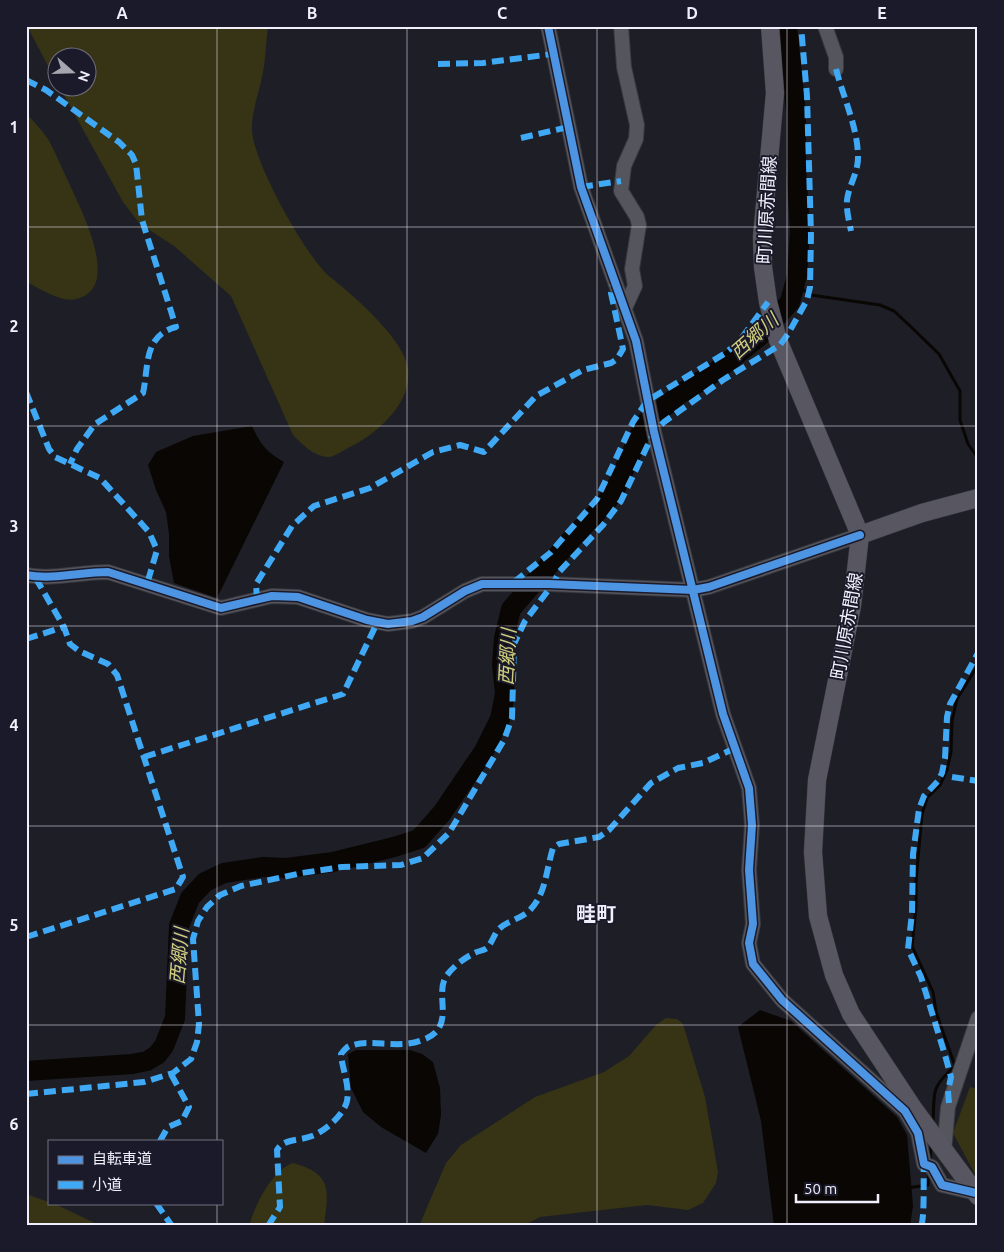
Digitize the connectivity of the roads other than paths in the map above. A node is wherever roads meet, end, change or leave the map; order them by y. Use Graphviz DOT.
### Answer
graph roads {
  1 [pos="548,26"];
  2 [pos="621,26"];
  3 [pos="770,26"];
  4 [pos="825,26"];
  5 [pos="836,69"];
  6 [pos="624,310"];
  7 [pos="978,498"];
  8 [pos="860,535"];
  9 [pos="26,575"];
  10 [pos="693,590"];
  11 [pos="978,1018"];
  12 [pos="944,1152"];
  13 [pos="977,1194"];
  1 -- 6 [label="street"];
  2 -- 6 [label="street"];
  3 -- 8 [label="main road, 町川原赤間線"];
  4 -- 5 [label="street"];
  6 -- 10 [label="street"];
  7 -- 8 [label="main road"];
  8 -- 10 [label="street"];
  8 -- 12 [label="main road, 町川原赤間線"];
  9 -- 10 [label="street"];
  10 -- 13 [label="street"];
  11 -- 12 [label="street"];
  12 -- 13 [label="main road, 町川原赤間線"];
}
